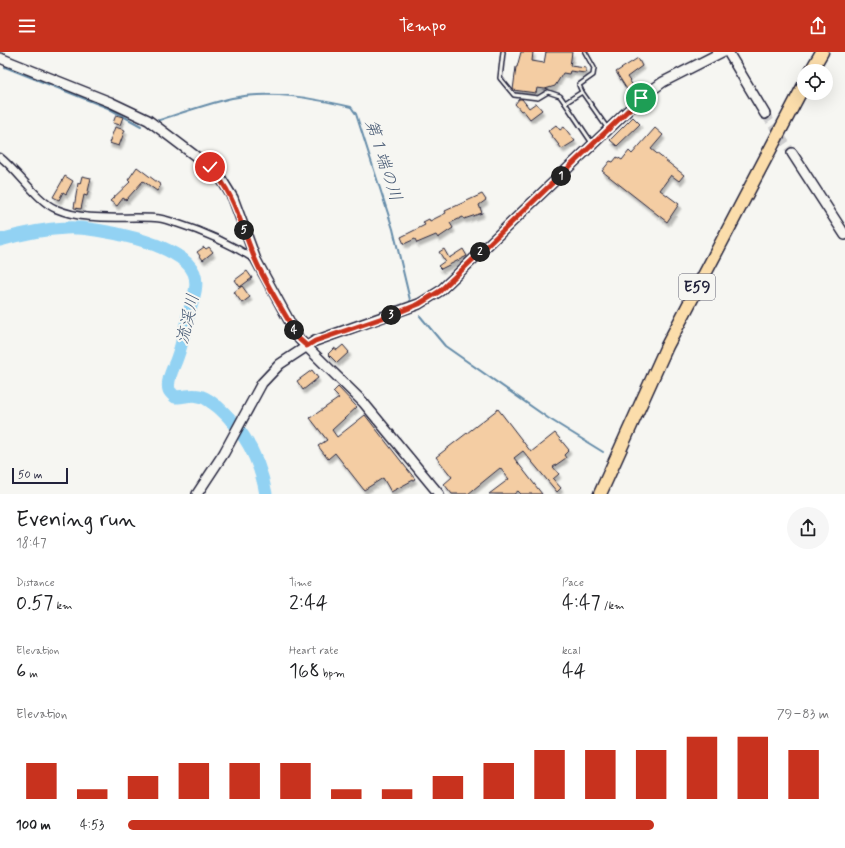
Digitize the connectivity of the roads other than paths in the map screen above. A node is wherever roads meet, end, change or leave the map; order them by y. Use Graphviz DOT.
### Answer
graph roads {
  1 [pos="503,52"];
  2 [pos="585,52"];
  3 [pos="722,52"];
  4 [pos="728,52"];
  5 [pos="822,52"];
  6 [pos="0,58"];
  7 [pos="816,64"];
  8 [pos="582,92"];
  9 [pos="797,98"];
  10 [pos="565,103"];
  11 [pos="765,114"];
  12 [pos="608,130"];
  13 [pos="593,145"];
  14 [pos="792,153"];
  15 [pos="0,157"];
  16 [pos="845,235"];
  17 [pos="256,260"];
  18 [pos="307,346"];
  19 [pos="197,494"];
  20 [pos="439,494"];
  21 [pos="600,494"];
  1 -- 10 [label="lane"];
  2 -- 8 [label="lane"];
  3 -- 12 [label="street"];
  4 -- 11 [label="street"];
  5 -- 7 [label="highway"];
  6 -- 17 [label="street"];
  8 -- 10 [label="lane"];
  8 -- 12 [label="lane"];
  9 -- 21 [label="highway, E59"];
  10 -- 13 [label="lane"];
  12 -- 13 [label="street"];
  13 -- 18 [label="street"];
  14 -- 16 [label="street"];
  15 -- 17 [label="street"];
  17 -- 18 [label="street"];
  18 -- 19 [label="street"];
  18 -- 20 [label="street"];
}
